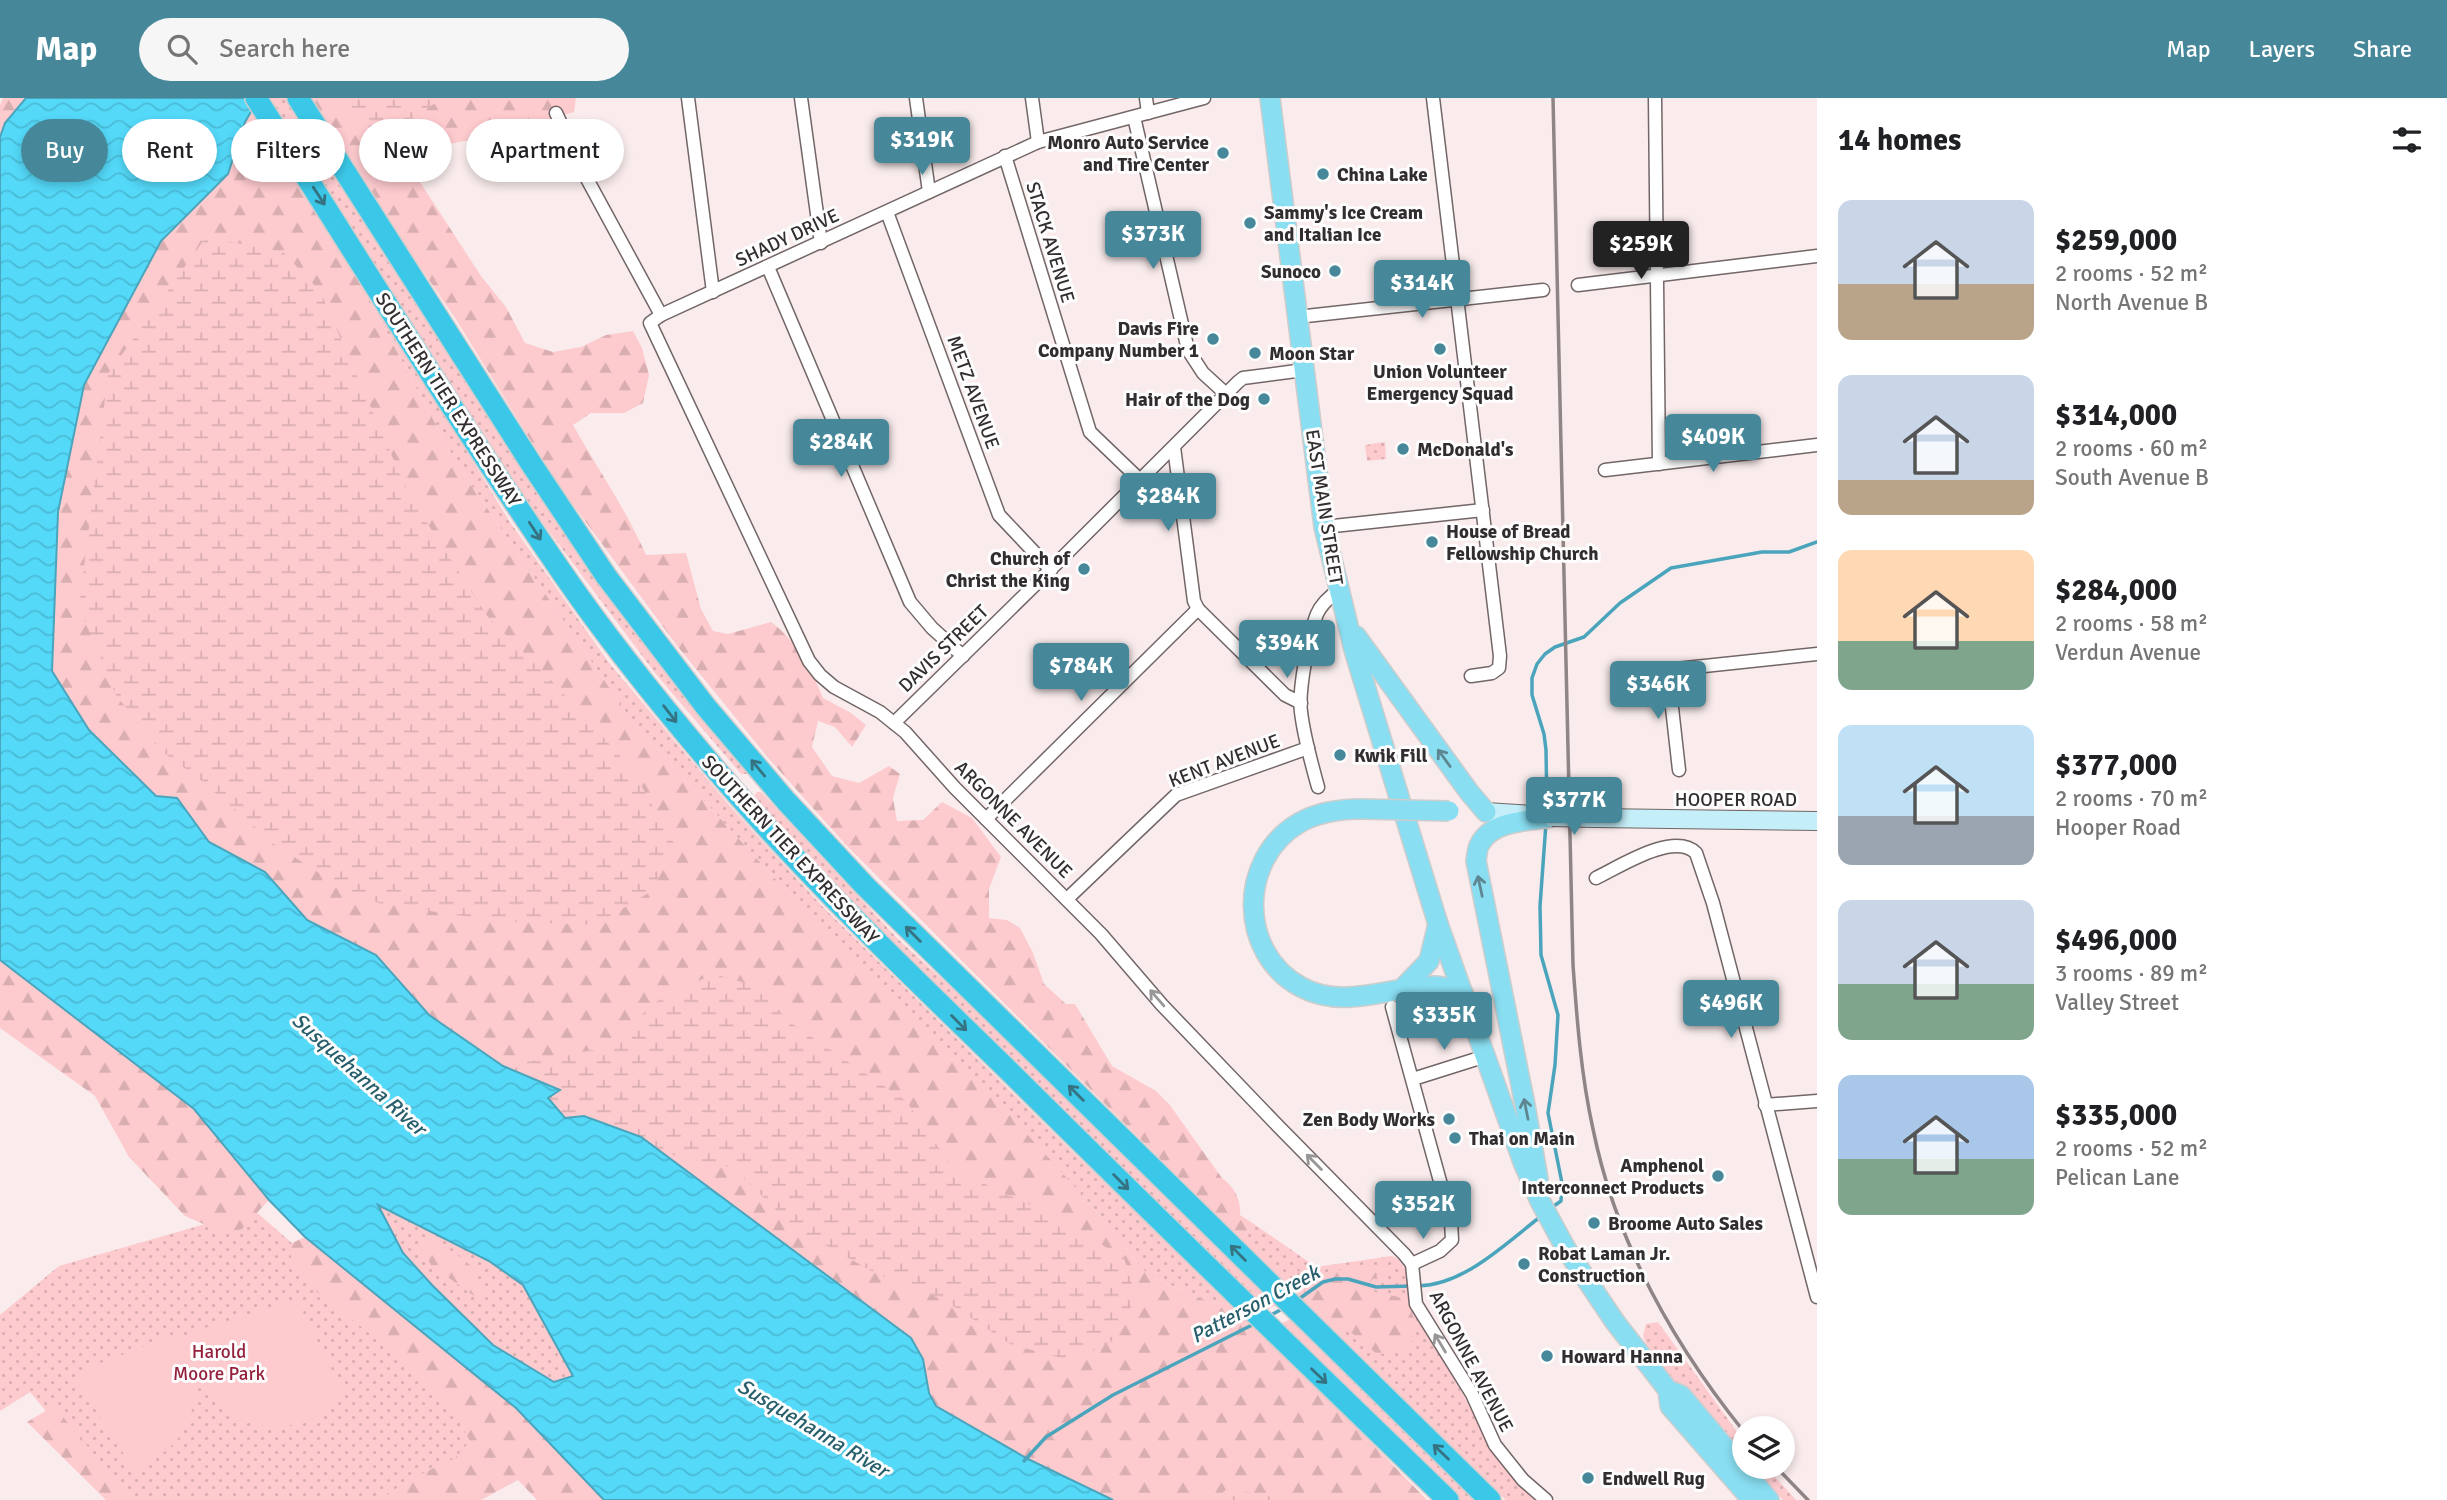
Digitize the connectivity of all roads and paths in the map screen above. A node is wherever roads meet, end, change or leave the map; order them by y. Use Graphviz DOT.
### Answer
graph roads {
  1 [pos="256,98"];
  2 [pos="298,98"];
  3 [pos="688,98"];
  4 [pos="801,98"];
  5 [pos="916,98"];
  6 [pos="1032,98"];
  7 [pos="1146,98"];
  8 [pos="1204,98"];
  9 [pos="1270,98"];
  10 [pos="1433,98"];
  11 [pos="1655,98"];
  12 [pos="556,113"];
  13 [pos="1148,113"];
  14 [pos="1134,117"];
  15 [pos="1038,142"];
  16 [pos="1005,156"];
  17 [pos="929,192"];
  18 [pos="887,212"];
  19 [pos="821,243"];
  20 [pos="1817,256"];
  21 [pos="768,267"];
  22 [pos="1658,275"];
  23 [pos="1578,285"];
  24 [pos="1543,290"];
  25 [pos="713,292"];
  26 [pos="1458,299"];
  27 [pos="661,315"];
  28 [pos="1297,317"];
  29 [pos="1304,370"];
  30 [pos="1226,394"];
  31 [pos="1817,445"];
  32 [pos="1174,447"];
  33 [pos="1659,464"];
  34 [pos="1605,470"];
  35 [pos="1140,480"];
  36 [pos="1483,510"];
  37 [pos="1324,527"];
  38 [pos="1051,570"];
  39 [pos="1338,590"];
  40 [pos="1198,609"];
  41 [pos="1346,622"];
  42 [pos="1817,654"];
  43 [pos="963,656"];
  44 [pos="1471,676"];
  45 [pos="1301,703"];
  46 [pos="894,723"];
  47 [pos="1308,748"];
  48 [pos="1679,770"];
  49 [pos="1318,787"];
  50 [pos="1486,812"];
  51 [pos="1552,817"];
  52 [pos="986,819"];
  53 [pos="1514,819"];
  54 [pos="1817,821"];
  55 [pos="1596,878"];
  56 [pos="1067,900"];
  57 [pos="1438,924"];
  58 [pos="1403,988"];
  59 [pos="1463,993"];
  60 [pos="1392,1007"];
  61 [pos="1486,1056"];
  62 [pos="1413,1079"];
  63 [pos="1817,1101"];
  64 [pos="1765,1105"];
  65 [pos="1540,1201"];
  66 [pos="1812,1260"];
  67 [pos="1412,1264"];
  68 [pos="1817,1297"];
  69 [pos="1668,1390"];
  70 [pos="1448,1500"];
  71 [pos="1490,1500"];
  72 [pos="1546,1500"];
  73 [pos="1752,1500"];
  74 [pos="1769,1500"];
  1 -- 70 [label="highway, SOUTHERN TIER EXPRESSWAY, one-way"];
  71 -- 2 [label="highway, SOUTHERN TIER EXPRESSWAY, one-way"];
  3 -- 25 [label="street"];
  4 -- 19 [label="street"];
  5 -- 17 [label="street"];
  6 -- 15 [label="street"];
  7 -- 13 [label="street"];
  8 -- 13 [label="street, SHADY DRIVE"];
  9 -- 28 [label="main road, EAST MAIN STREET"];
  10 -- 26 [label="street"];
  11 -- 22 [label="street"];
  12 -- 27 [label="street"];
  13 -- 14 [label="street, SHADY DRIVE"];
  14 -- 15 [label="street, SHADY DRIVE"];
  14 -- 30 [label="street"];
  15 -- 16 [label="street, SHADY DRIVE"];
  16 -- 17 [label="street, SHADY DRIVE"];
  16 -- 35 [label="street, STACK AVENUE"];
  17 -- 18 [label="street, SHADY DRIVE"];
  18 -- 19 [label="street, SHADY DRIVE"];
  18 -- 38 [label="street, METZ AVENUE"];
  19 -- 21 [label="street, SHADY DRIVE"];
  20 -- 22 [label="street"];
  21 -- 25 [label="street, SHADY DRIVE"];
  21 -- 43 [label="street"];
  22 -- 23 [label="street"];
  22 -- 33 [label="street"];
  24 -- 26 [label="street"];
  25 -- 27 [label="street, SHADY DRIVE"];
  26 -- 28 [label="street"];
  26 -- 36 [label="street"];
  27 -- 46 [label="street, ARGONNE AVENUE"];
  28 -- 29 [label="main road, EAST MAIN STREET"];
  29 -- 30 [label="street, DAVIS STREET"];
  29 -- 37 [label="main road, EAST MAIN STREET"];
  30 -- 32 [label="street, DAVIS STREET"];
  31 -- 33 [label="street"];
  32 -- 35 [label="street, DAVIS STREET"];
  32 -- 40 [label="street"];
  33 -- 34 [label="street"];
  35 -- 38 [label="street, DAVIS STREET"];
  36 -- 37 [label="street"];
  36 -- 44 [label="street"];
  37 -- 39 [label="main road, EAST MAIN STREET"];
  38 -- 43 [label="street, DAVIS STREET"];
  39 -- 41 [label="main road, EAST MAIN STREET"];
  39 -- 45 [label="street, KENT AVENUE"];
  40 -- 45 [label="street"];
  40 -- 52 [label="street"];
  50 -- 41 [label="main road, one-way"];
  41 -- 57 [label="main road, EAST MAIN STREET"];
  42 -- 48 [label="street"];
  43 -- 46 [label="street, DAVIS STREET"];
  45 -- 47 [label="street, KENT AVENUE"];
  46 -- 52 [label="street, ARGONNE AVENUE"];
  47 -- 49 [label="street, KENT AVENUE"];
  47 -- 56 [label="street, KENT AVENUE"];
  50 -- 53 [label="street"];
  50 -- 58 [label="main road, bridge"];
  51 -- 53 [label="main road"];
  51 -- 54 [label="street, HOOPER ROAD, bridge"];
  52 -- 56 [label="street, ARGONNE AVENUE"];
  65 -- 53 [label="main road, one-way"];
  55 -- 64 [label="street"];
  67 -- 56 [label="street, ARGONNE AVENUE, one-way"];
  57 -- 58 [label="main road"];
  57 -- 59 [label="main road, EAST MAIN STREET"];
  58 -- 59 [label="main road"];
  59 -- 61 [label="main road, EAST MAIN STREET"];
  60 -- 62 [label="street"];
  61 -- 62 [label="street"];
  61 -- 65 [label="main road, EAST MAIN STREET"];
  62 -- 67 [label="street"];
  63 -- 64 [label="street"];
  64 -- 66 [label="street"];
  65 -- 69 [label="main road, EAST MAIN STREET"];
  66 -- 68 [label="street"];
  72 -- 67 [label="street, ARGONNE AVENUE, one-way"];
  69 -- 73 [label="main road"];
  69 -- 74 [label="main road"];
}
